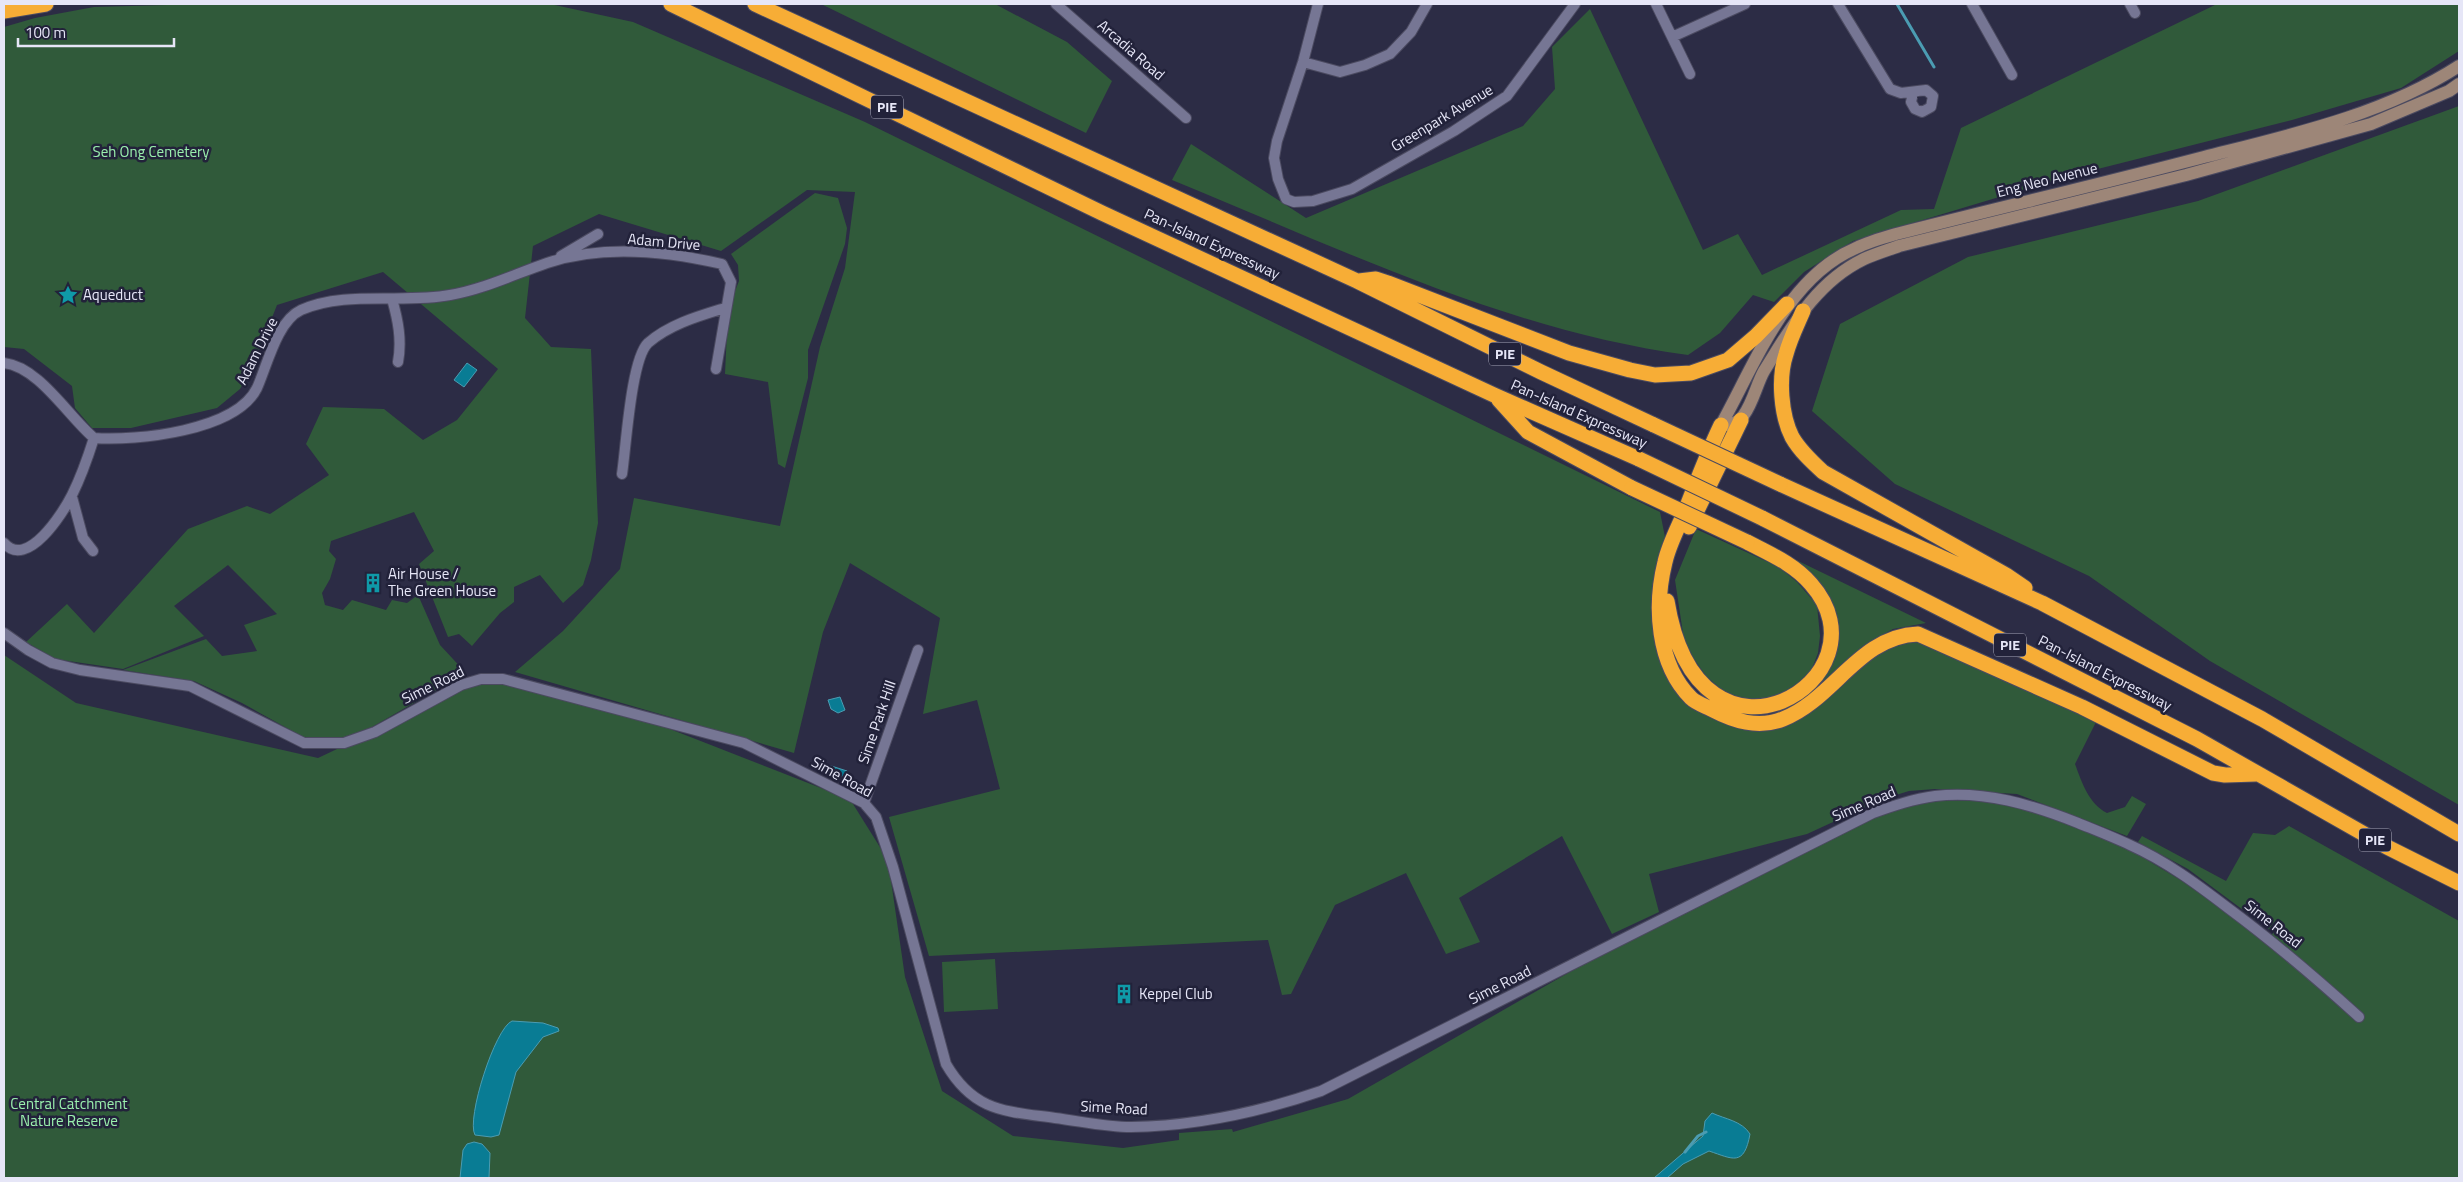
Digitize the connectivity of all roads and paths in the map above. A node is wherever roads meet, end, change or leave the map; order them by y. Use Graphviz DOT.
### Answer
graph roads {
  1 [pos="46,4"];
  2 [pos="671,4"];
  3 [pos="755,4"];
  4 [pos="1056,4"];
  5 [pos="1318,4"];
  6 [pos="1427,4"];
  7 [pos="1575,4"];
  8 [pos="1656,4"];
  9 [pos="1745,4"];
  10 [pos="1838,4"];
  11 [pos="1972,4"];
  12 [pos="4,11"];
  13 [pos="1672,38"];
  14 [pos="1303,62"];
  15 [pos="2459,66"];
  16 [pos="1690,74"];
  17 [pos="2012,75"];
  18 [pos="2459,84"];
  19 [pos="1913,93"];
  20 [pos="1186,118"];
  21 [pos="598,234"];
  22 [pos="547,263"];
  23 [pos="1357,281"];
  24 [pos="392,299"];
  25 [pos="1788,304"];
  26 [pos="725,308"];
  27 [pos="1803,311"];
  28 [pos="398,362"];
  29 [pos="4,363"];
  30 [pos="716,369"];
  31 [pos="1494,395"];
  32 [pos="1741,420"];
  33 [pos="1721,425"];
  34 [pos="94,438"];
  35 [pos="622,474"];
  36 [pos="72,496"];
  37 [pos="4,543"];
  38 [pos="93,551"];
  39 [pos="2042,603"];
  40 [pos="4,632"];
  41 [pos="918,650"];
  42 [pos="2256,774"];
  43 [pos="864,803"];
  44 [pos="2459,834"];
  45 [pos="2459,883"];
  46 [pos="2359,1016"];
  1 -- 12 [label="highway"];
  2 -- 31 [label="highway, Pan-Island Expressway / PIE"];
  3 -- 23 [label="highway, Pan-Island Expressway / PIE"];
  4 -- 20 [label="street, Arcadia Road"];
  5 -- 14 [label="street"];
  6 -- 14 [label="street"];
  7 -- 14 [label="street, Greenpark Avenue"];
  8 -- 13 [label="street"];
  9 -- 13 [label="street"];
  10 -- 19 [label="street"];
  11 -- 17 [label="street"];
  13 -- 16 [label="street"];
  15 -- 25 [label="main road, Eng Neo Avenue"];
  18 -- 27 [label="main road, Eng Neo Avenue"];
  21 -- 22 [label="street, Adam Drive"];
  22 -- 24 [label="street, Adam Drive"];
  22 -- 26 [label="street, Adam Drive"];
  23 -- 25 [label="highway"];
  23 -- 39 [label="highway, Pan-Island Expressway / PIE, bridge"];
  24 -- 28 [label="street"];
  24 -- 34 [label="street, Adam Drive"];
  25 -- 33 [label="main road, Eng Neo Avenue"];
  26 -- 30 [label="street"];
  26 -- 35 [label="street"];
  27 -- 32 [label="main road, Eng Neo Avenue"];
  27 -- 39 [label="highway"];
  29 -- 34 [label="street"];
  31 -- 32 [label="highway, bridge"];
  31 -- 42 [label="highway, Pan-Island Expressway / PIE, bridge"];
  32 -- 33 [label="main road"];
  33 -- 42 [label="highway"];
  34 -- 36 [label="street"];
  36 -- 37 [label="street"];
  36 -- 38 [label="street"];
  39 -- 44 [label="highway, Pan-Island Expressway / PIE"];
  40 -- 43 [label="street, Sime Road"];
  41 -- 43 [label="street, Sime Park Hill"];
  42 -- 45 [label="highway, Pan-Island Expressway / PIE"];
  43 -- 46 [label="street, Sime Road"];
}
